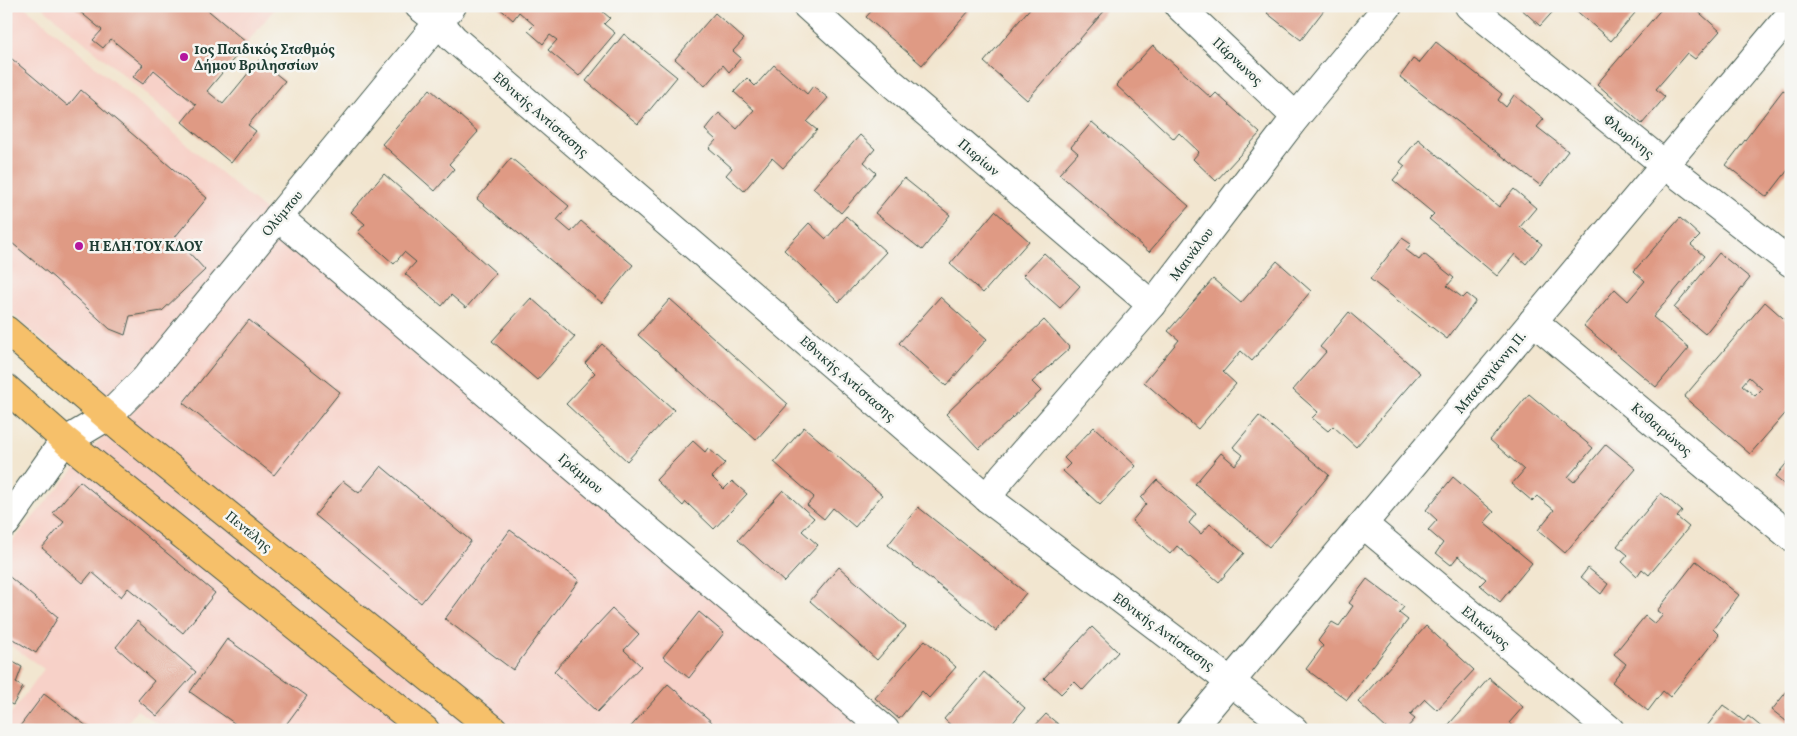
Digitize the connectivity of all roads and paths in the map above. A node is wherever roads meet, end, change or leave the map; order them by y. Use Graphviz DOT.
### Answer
graph roads {
  1 [pos="807,6"];
  2 [pos="1179,6"];
  3 [pos="1388,6"];
  4 [pos="1468,6"];
  5 [pos="437,12"];
  6 [pos="1791,14"];
  7 [pos="1296,117"];
  8 [pos="1664,164"];
  9 [pos="278,217"];
  10 [pos="1791,263"];
  11 [pos="1152,305"];
  12 [pos="1533,321"];
  13 [pos="6,330"];
  14 [pos="6,388"];
  15 [pos="108,416"];
  16 [pos="66,442"];
  17 [pos="987,498"];
  18 [pos="6,523"];
  19 [pos="1362,524"];
  20 [pos="1791,537"];
  21 [pos="1231,680"];
  22 [pos="425,730"];
  23 [pos="494,730"];
  24 [pos="884,730"];
  25 [pos="1190,730"];
  26 [pos="1294,730"];
  27 [pos="1610,730"];
  1 -- 11 [label="street, Πιερίων"];
  2 -- 7 [label="street, Πάρνωνος"];
  3 -- 7 [label="street, Μαινάλου"];
  4 -- 8 [label="street, Φλωρίνης"];
  5 -- 9 [label="street, Ολύμπου"];
  5 -- 17 [label="street, Εθνικής Αντίστασης"];
  6 -- 8 [label="street, Μπακογιάννη Π."];
  7 -- 11 [label="street, Μαινάλου"];
  8 -- 10 [label="street, Φλωρίνης"];
  8 -- 12 [label="street, Μπακογιάννη Π."];
  9 -- 15 [label="street, Ολύμπου"];
  9 -- 24 [label="street, Γράμμου"];
  11 -- 17 [label="street, Μαινάλου"];
  12 -- 19 [label="street, Μπακογιάννη Π."];
  12 -- 20 [label="street, Κυθαιρώνος"];
  13 -- 15 [label="main road, Πεντέλης"];
  14 -- 16 [label="main road"];
  15 -- 16 [label="street, Ολύμπου"];
  15 -- 23 [label="main road, Πεντέλης"];
  16 -- 18 [label="street, Ολύμπου"];
  16 -- 22 [label="main road"];
  17 -- 21 [label="street, Εθνικής Αντίστασης"];
  19 -- 21 [label="street, Μπακογιάννη Π."];
  19 -- 27 [label="street, Ελικώνος"];
  21 -- 25 [label="street, Μπακογιάννη Π."];
  21 -- 26 [label="street, Εθνικής Αντίστασης"];
}
